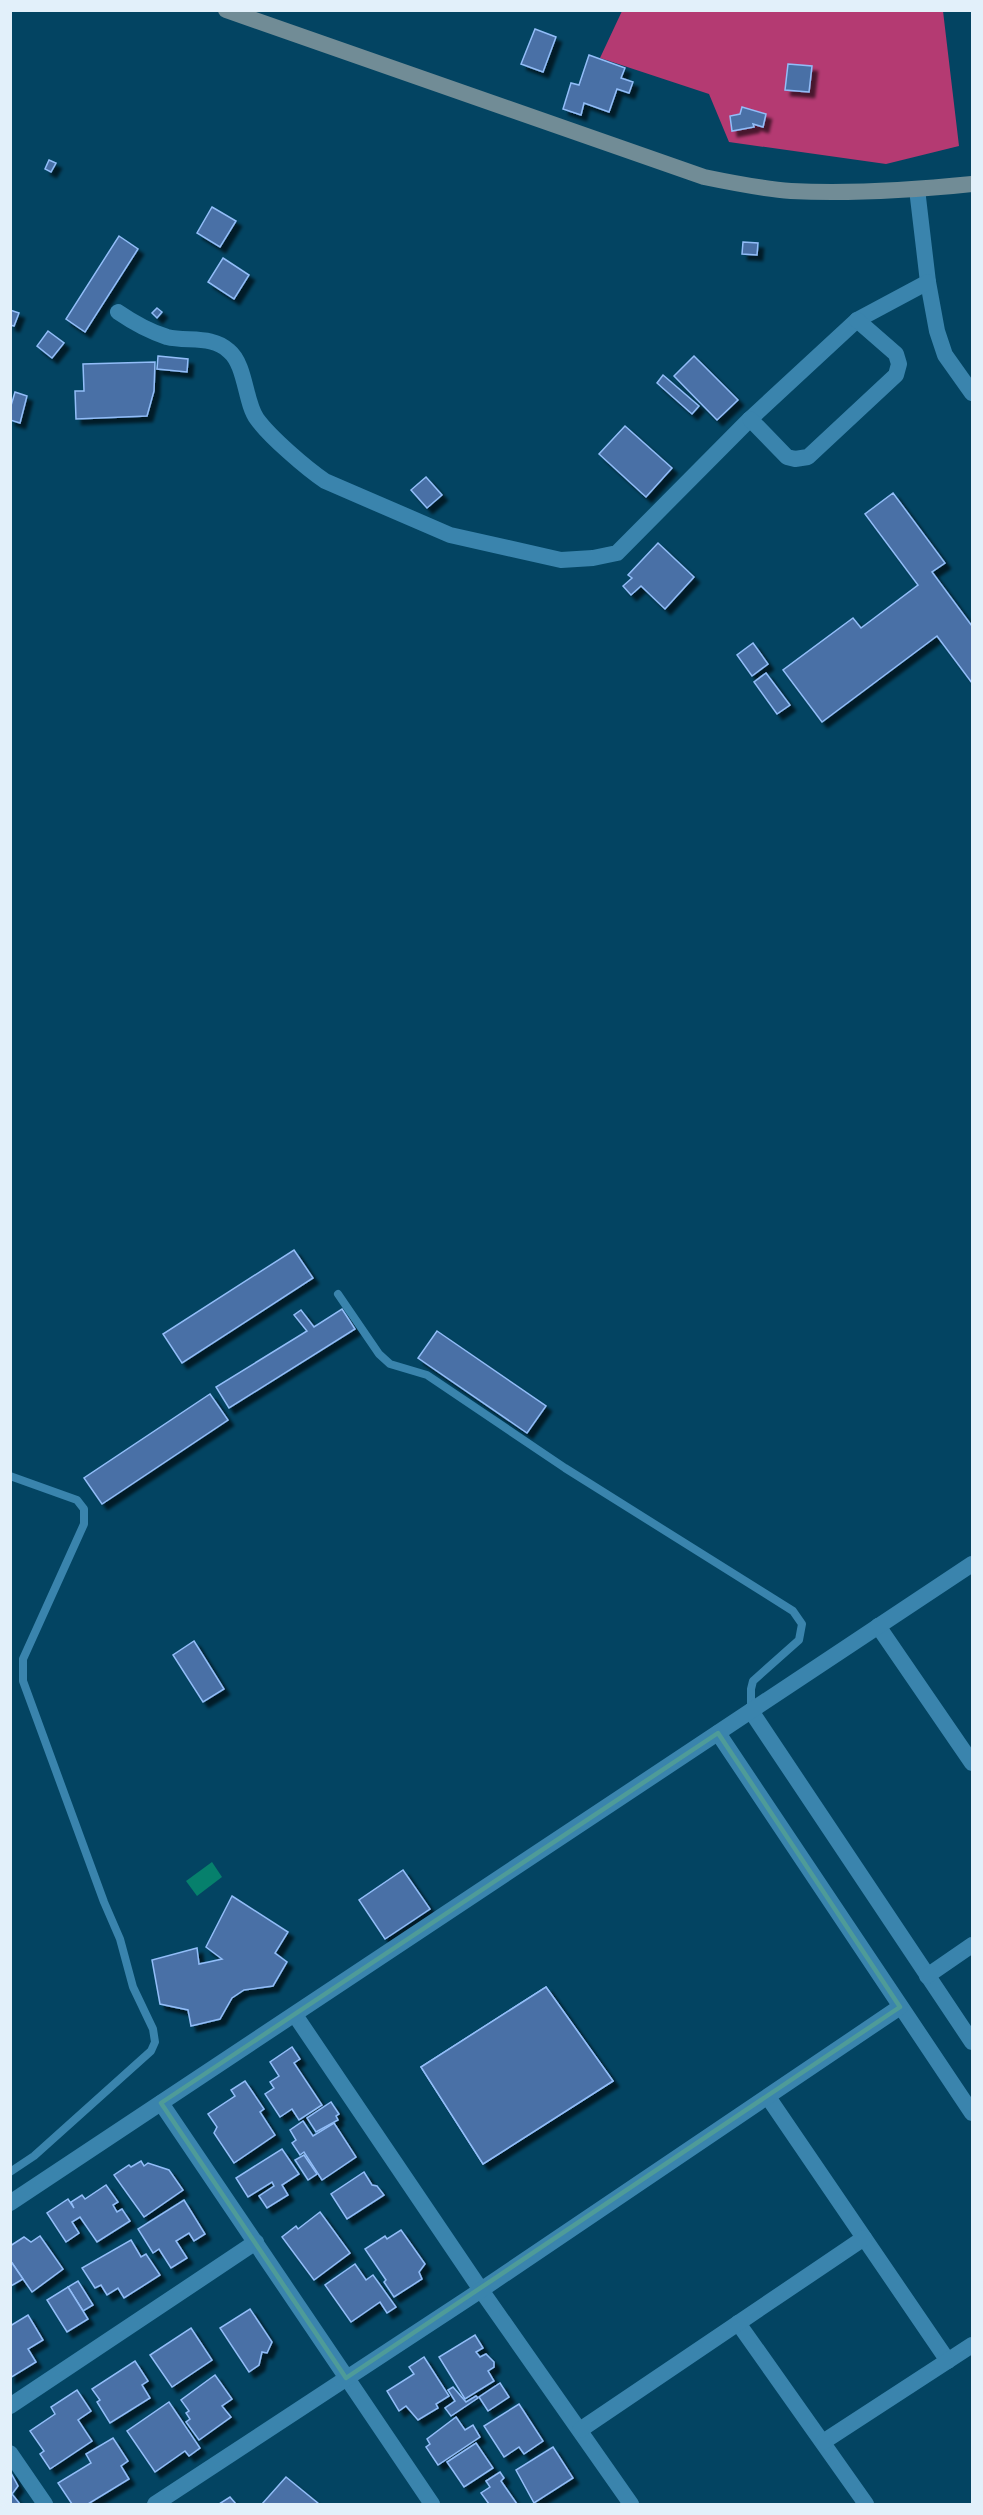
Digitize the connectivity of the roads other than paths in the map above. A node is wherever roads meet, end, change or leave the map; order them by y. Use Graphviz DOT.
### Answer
graph roads {
  1 [pos="226,10"];
  2 [pos="972,184"];
  3 [pos="917,189"];
  4 [pos="928,282"];
  5 [pos="118,312"];
  6 [pos="857,320"];
  7 [pos="972,393"];
  8 [pos="750,419"];
  9 [pos="338,1294"];
  10 [pos="10,1476"];
  11 [pos="972,1564"];
  12 [pos="878,1626"];
  13 [pos="751,1711"];
  14 [pos="718,1732"];
  15 [pos="970,1752"];
  16 [pos="972,1945"];
  17 [pos="927,1976"];
  18 [pos="900,2007"];
  19 [pos="295,2015"];
  20 [pos="972,2042"];
  21 [pos="768,2097"];
  22 [pos="161,2103"];
  23 [pos="972,2113"];
  24 [pos="10,2172"];
  25 [pos="10,2203"];
  26 [pos="864,2238"];
  27 [pos="256,2242"];
  28 [pos="481,2290"];
  29 [pos="738,2323"];
  30 [pos="972,2345"];
  31 [pos="948,2361"];
  32 [pos="346,2378"];
  33 [pos="10,2406"];
  34 [pos="580,2430"];
  35 [pos="823,2442"];
  36 [pos="10,2453"];
  37 [pos="45,2505"];
  38 [pos="155,2505"];
  39 [pos="432,2505"];
  40 [pos="631,2505"];
  41 [pos="866,2505"];
  1 -- 3 [label="main road"];
  2 -- 3 [label="main road"];
  3 -- 4 [label="street"];
  4 -- 6 [label="street"];
  4 -- 7 [label="street"];
  5 -- 8 [label="street"];
  6 -- 8 [label="street"];
  6 -- 8 [label="street"];
  9 -- 13 [label="lane"];
  10 -- 24 [label="lane"];
  11 -- 12 [label="street"];
  12 -- 13 [label="street"];
  12 -- 15 [label="street"];
  13 -- 14 [label="street"];
  13 -- 17 [label="street"];
  14 -- 18 [label="street"];
  14 -- 19 [label="street"];
  16 -- 17 [label="street"];
  17 -- 20 [label="street"];
  18 -- 21 [label="street"];
  18 -- 23 [label="street"];
  19 -- 22 [label="street"];
  19 -- 28 [label="street"];
  21 -- 26 [label="street"];
  21 -- 28 [label="street"];
  22 -- 25 [label="street"];
  22 -- 27 [label="street"];
  26 -- 29 [label="street"];
  26 -- 31 [label="street"];
  27 -- 32 [label="street"];
  27 -- 33 [label="street"];
  28 -- 32 [label="street"];
  28 -- 34 [label="street"];
  29 -- 34 [label="street"];
  29 -- 35 [label="street"];
  30 -- 31 [label="street"];
  31 -- 35 [label="street"];
  32 -- 38 [label="street"];
  32 -- 39 [label="street"];
  34 -- 40 [label="street"];
  35 -- 41 [label="street"];
  36 -- 37 [label="street"];
}
